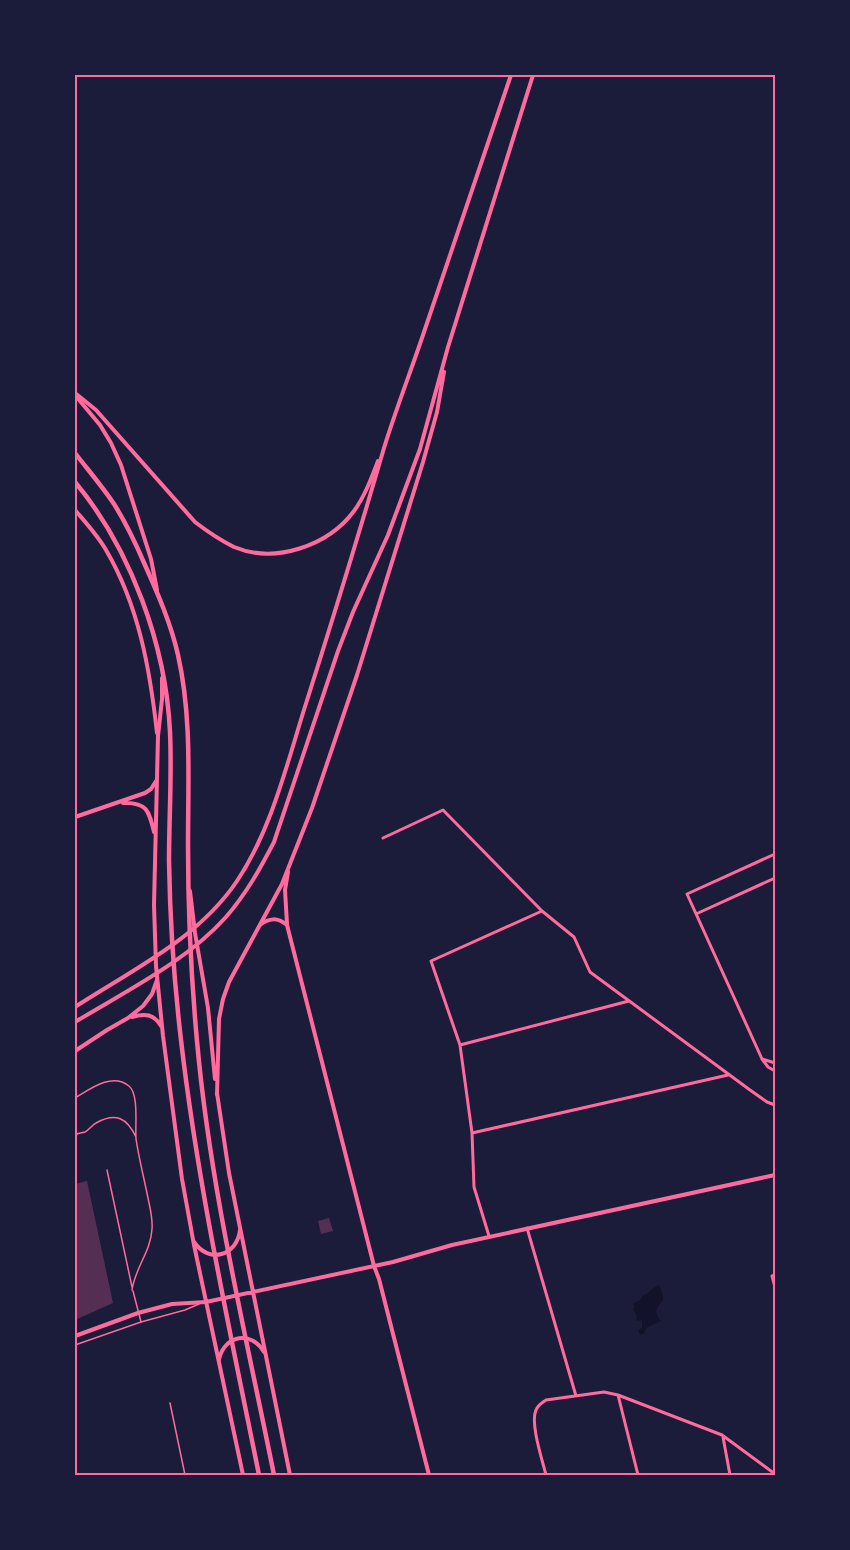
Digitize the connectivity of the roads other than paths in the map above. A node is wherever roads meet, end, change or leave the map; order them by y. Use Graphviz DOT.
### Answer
graph roads {
  1 [pos="511,75"];
  2 [pos="533,75"];
  3 [pos="448,347"];
  4 [pos="75,394"];
  5 [pos="386,444"];
  6 [pos="75,453"];
  7 [pos="75,482"];
  8 [pos="75,510"];
  9 [pos="158,594"];
  10 [pos="160,659"];
  11 [pos="158,736"];
  12 [pos="158,771"];
  13 [pos="116,803"];
  14 [pos="75,817"];
  15 [pos="383,837"];
  16 [pos="155,838"];
  17 [pos="775,854"];
  18 [pos="188,861"];
  19 [pos="290,865"];
  20 [pos="775,878"];
  21 [pos="542,911"];
  22 [pos="696,914"];
  23 [pos="260,925"];
  24 [pos="287,926"];
  25 [pos="158,980"];
  26 [pos="629,1001"];
  27 [pos="75,1007"];
  28 [pos="129,1018"];
  29 [pos="75,1022"];
  30 [pos="162,1028"];
  31 [pos="460,1046"];
  32 [pos="75,1051"];
  33 [pos="762,1059"];
  34 [pos="775,1063"];
  35 [pos="775,1071"];
  36 [pos="729,1075"];
  37 [pos="217,1095"];
  38 [pos="75,1098"];
  39 [pos="775,1105"];
  40 [pos="472,1133"];
  41 [pos="75,1134"];
  42 [pos="136,1138"];
  43 [pos="107,1170"];
  44 [pos="775,1175"];
  45 [pos="239,1226"];
  46 [pos="527,1228"];
  47 [pos="192,1236"];
  48 [pos="489,1236"];
  49 [pos="374,1266"];
  50 [pos="775,1275"];
  51 [pos="775,1287"];
  52 [pos="132,1290"];
  53 [pos="252,1291"];
  54 [pos="206,1302"];
  55 [pos="138,1313"];
  56 [pos="141,1322"];
  57 [pos="75,1335"];
  58 [pos="75,1345"];
  59 [pos="264,1352"];
  60 [pos="218,1363"];
  61 [pos="618,1395"];
  62 [pos="576,1396"];
  63 [pos="723,1435"];
  64 [pos="775,1474"];
  65 [pos="243,1475"];
  66 [pos="259,1475"];
  67 [pos="274,1475"];
  68 [pos="290,1475"];
  69 [pos="429,1475"];
  70 [pos="546,1475"];
  71 [pos="638,1475"];
  72 [pos="730,1475"];
  1 -- 5 [label="main road"];
  2 -- 3 [label="main road"];
  3 -- 19 [label="main road"];
  3 -- 29 [label="main road"];
  4 -- 5 [label="main road"];
  4 -- 9 [label="main road"];
  5 -- 27 [label="main road"];
  6 -- 9 [label="main road"];
  7 -- 10 [label="main road"];
  8 -- 11 [label="main road"];
  9 -- 18 [label="main road"];
  10 -- 11 [label="main road"];
  10 -- 66 [label="main road"];
  11 -- 12 [label="main road"];
  12 -- 13 [label="main road"];
  12 -- 16 [label="main road"];
  13 -- 14 [label="main road"];
  13 -- 16 [label="main road"];
  15 -- 21 [label="street"];
  16 -- 25 [label="main road"];
  17 -- 22 [label="street"];
  18 -- 37 [label="main road"];
  18 -- 67 [label="main road"];
  19 -- 23 [label="main road"];
  19 -- 24 [label="main road"];
  20 -- 22 [label="street"];
  21 -- 26 [label="street"];
  21 -- 31 [label="street"];
  22 -- 33 [label="street"];
  23 -- 24 [label="main road"];
  23 -- 37 [label="main road"];
  24 -- 49 [label="main road"];
  25 -- 28 [label="main road"];
  25 -- 30 [label="main road"];
  26 -- 31 [label="street"];
  26 -- 36 [label="street"];
  28 -- 30 [label="main road"];
  28 -- 32 [label="main road"];
  30 -- 47 [label="main road"];
  31 -- 40 [label="street"];
  33 -- 34 [label="street"];
  33 -- 35 [label="street"];
  36 -- 39 [label="street"];
  36 -- 40 [label="street"];
  37 -- 45 [label="main road"];
  38 -- 42 [label="lane"];
  40 -- 48 [label="street"];
  41 -- 42 [label="lane"];
  42 -- 52 [label="lane"];
  43 -- 52 [label="lane"];
  44 -- 46 [label="main road"];
  45 -- 47 [label="main road"];
  45 -- 53 [label="main road"];
  46 -- 48 [label="main road"];
  46 -- 62 [label="street"];
  47 -- 54 [label="main road"];
  48 -- 49 [label="main road"];
  49 -- 53 [label="main road"];
  49 -- 69 [label="main road"];
  50 -- 51 [label="street"];
  52 -- 55 [label="lane"];
  53 -- 54 [label="main road"];
  53 -- 59 [label="main road"];
  54 -- 55 [label="main road"];
  54 -- 56 [label="lane"];
  54 -- 60 [label="main road"];
  55 -- 56 [label="lane"];
  55 -- 57 [label="main road"];
  56 -- 58 [label="lane"];
  59 -- 60 [label="main road"];
  59 -- 68 [label="main road"];
  60 -- 65 [label="main road"];
  61 -- 62 [label="street"];
  61 -- 63 [label="street"];
  61 -- 71 [label="street"];
  62 -- 70 [label="street"];
  63 -- 64 [label="street"];
  63 -- 72 [label="street"];
}
